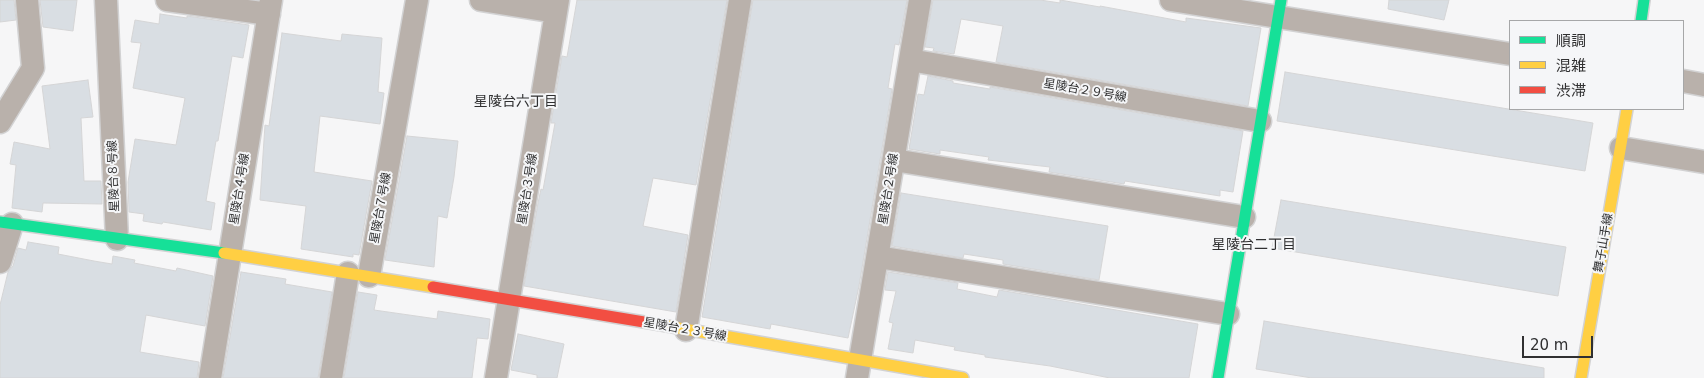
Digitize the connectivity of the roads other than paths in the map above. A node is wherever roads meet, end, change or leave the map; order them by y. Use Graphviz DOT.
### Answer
graph roads {
  1 [pos="27,0"];
  2 [pos="106,0"];
  3 [pos="167,0"];
  4 [pos="417,0"];
  5 [pos="481,0"];
  6 [pos="740,0"];
  7 [pos="920,0"];
  8 [pos="1171,0"];
  9 [pos="1644,0"];
  10 [pos="557,6"];
  11 [pos="270,7"];
  12 [pos="1279,9"];
  13 [pos="1640,20"];
  14 [pos="1509,54"];
  15 [pos="910,60"];
  16 [pos="1684,81"];
  17 [pos="1704,85"];
  18 [pos="1627,110"];
  19 [pos="1260,121"];
  20 [pos="0,122"];
  21 [pos="1621,148"];
  22 [pos="894,160"];
  23 [pos="1704,162"];
  24 [pos="1244,217"];
  25 [pos="6,223"];
  26 [pos="117,239"];
  27 [pos="230,254"];
  28 [pos="878,256"];
  29 [pos="0,262"];
  30 [pos="358,275"];
  31 [pos="510,299"];
  32 [pos="1228,314"];
  33 [pos="686,330"];
  34 [pos="858,369"];
  35 [pos="210,378"];
  36 [pos="332,378"];
  37 [pos="496,378"];
  38 [pos="963,378"];
  39 [pos="1218,378"];
  40 [pos="1581,378"];
  1 -- 20 [label="street"];
  2 -- 26 [label="street, 星陵台８号線"];
  3 -- 11 [label="street"];
  4 -- 30 [label="street, 星陵台７号線"];
  5 -- 10 [label="street"];
  6 -- 33 [label="street"];
  7 -- 15 [label="street, 星陵台２号線"];
  8 -- 12 [label="street"];
  9 -- 13 [label="street"];
  10 -- 31 [label="street, 星陵台３号線"];
  11 -- 27 [label="street, 星陵台４号線"];
  12 -- 14 [label="street"];
  12 -- 19 [label="street"];
  15 -- 19 [label="street, 星陵台２９号線"];
  15 -- 22 [label="street, 星陵台２号線"];
  16 -- 17 [label="street"];
  18 -- 21 [label="street, 舞子山手線"];
  19 -- 24 [label="street"];
  21 -- 23 [label="street"];
  21 -- 40 [label="street, 舞子山手線"];
  22 -- 24 [label="street"];
  22 -- 28 [label="street, 星陵台２号線"];
  24 -- 32 [label="street"];
  25 -- 26 [label="street"];
  25 -- 29 [label="street"];
  26 -- 27 [label="street"];
  27 -- 30 [label="street"];
  27 -- 35 [label="street, 星陵台４号線"];
  28 -- 32 [label="street"];
  28 -- 34 [label="street, 星陵台２号線"];
  30 -- 31 [label="street, 星陵台２３号線"];
  30 -- 36 [label="street, 星陵台７号線"];
  31 -- 33 [label="street, 星陵台２３号線"];
  31 -- 37 [label="street, 星陵台３号線"];
  32 -- 39 [label="street"];
  33 -- 34 [label="street, 星陵台２３号線"];
  34 -- 38 [label="street, 星陵台２３号線"];
}
